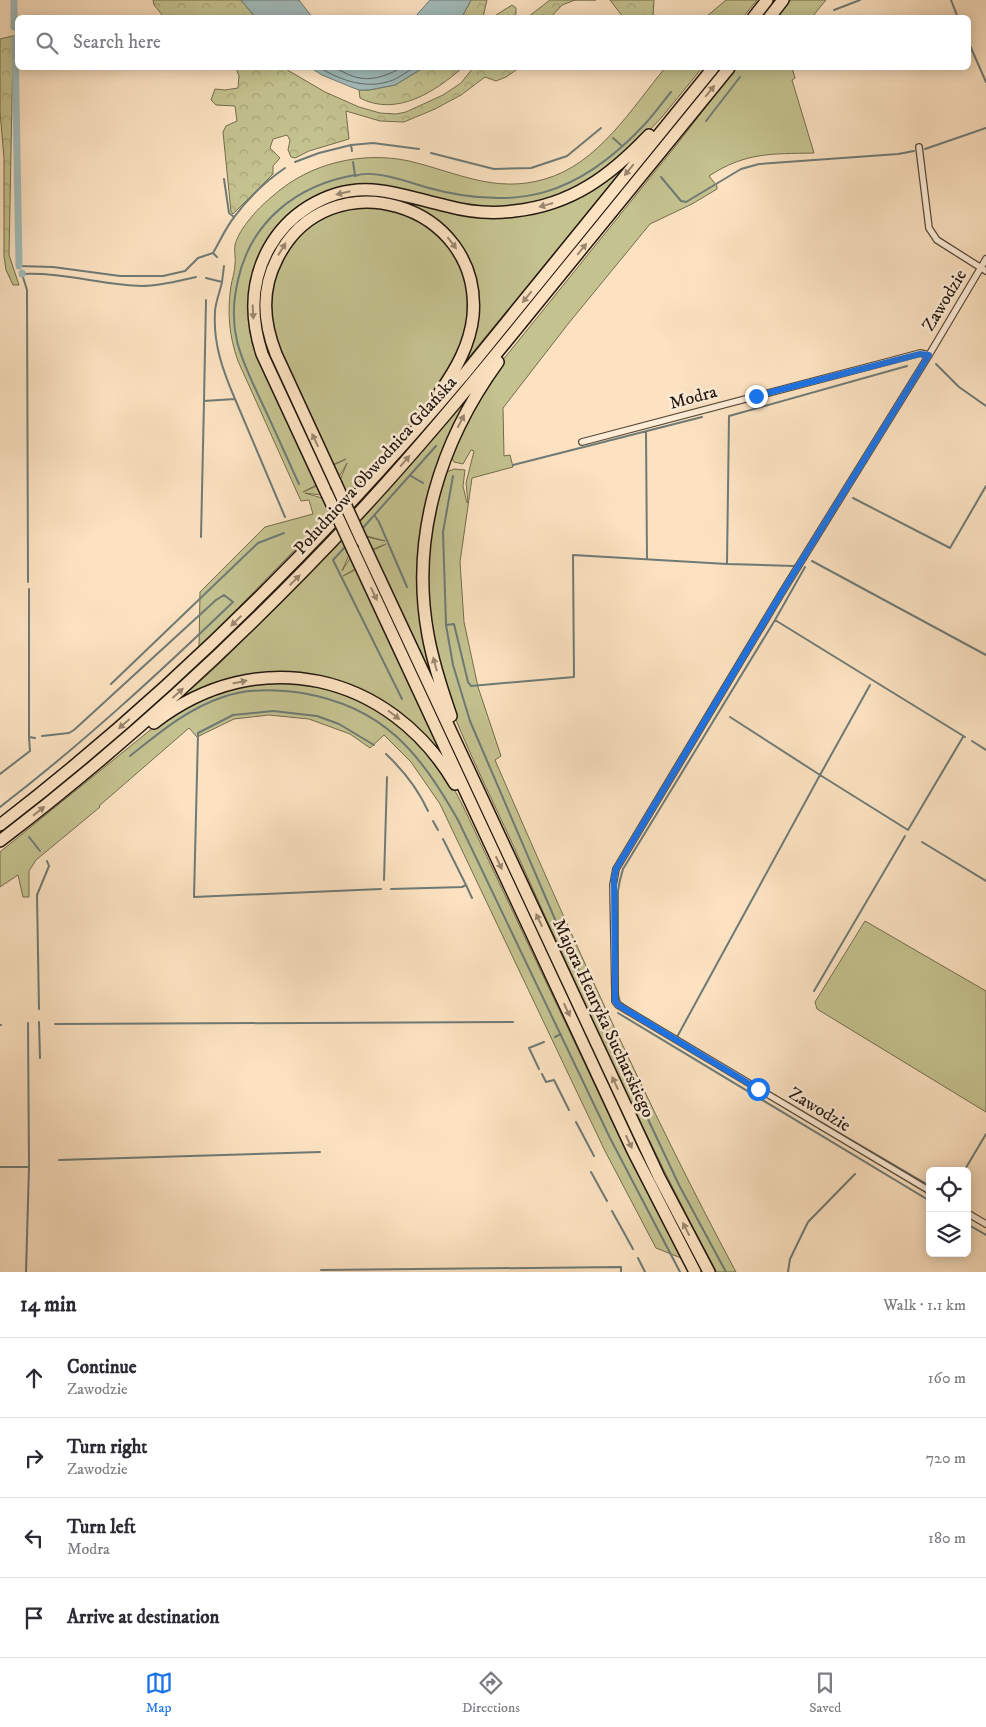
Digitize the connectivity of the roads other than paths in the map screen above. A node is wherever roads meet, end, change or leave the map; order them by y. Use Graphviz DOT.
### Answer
graph roads {
  1 [pos="767,0"];
  2 [pos="783,0"];
  3 [pos="755,15"];
  4 [pos="771,15"];
  5 [pos="711,70"];
  6 [pos="727,70"];
  7 [pos="682,105"];
  8 [pos="919,147"];
  9 [pos="986,259"];
  10 [pos="983,270"];
  11 [pos="529,314"];
  12 [pos="929,355"];
  13 [pos="425,420"];
  14 [pos="582,442"];
  15 [pos="102,759"];
  16 [pos="472,776"];
  17 [pos="478,819"];
  18 [pos="0,825"];
  19 [pos="0,841"];
  20 [pos="926,1189"];
  21 [pos="971,1216"];
  22 [pos="986,1224"];
  23 [pos="695,1272"];
  24 [pos="709,1272"];
  1 -- 3 [label="highway"];
  2 -- 4 [label="highway"];
  5 -- 7 [label="highway, Południowa Obwodnica Gdańska"];
  11 -- 6 [label="highway, Południowa Obwodnica Gdańska, one-way"];
  7 -- 13 [label="highway, Południowa Obwodnica Gdańska, one-way"];
  7 -- 17 [label="highway, one-way, bridge"];
  8 -- 10 [label="street"];
  9 -- 10 [label="street"];
  10 -- 12 [label="street, Zawodzie"];
  15 -- 11 [label="highway, Południowa Obwodnica Gdańska, one-way"];
  16 -- 11 [label="highway, one-way"];
  12 -- 14 [label="street, Modra"];
  12 -- 20 [label="street, Zawodzie"];
  16 -- 13 [label="highway, one-way, bridge"];
  13 -- 18 [label="highway, Południowa Obwodnica Gdańska, one-way"];
  15 -- 17 [label="highway, one-way"];
  19 -- 15 [label="highway, Południowa Obwodnica Gdańska, one-way"];
  24 -- 16 [label="highway, Majora Henryka Sucharskiego, one-way"];
  17 -- 23 [label="highway, Majora Henryka Sucharskiego, one-way"];
  21 -- 22 [label="street"];
}
